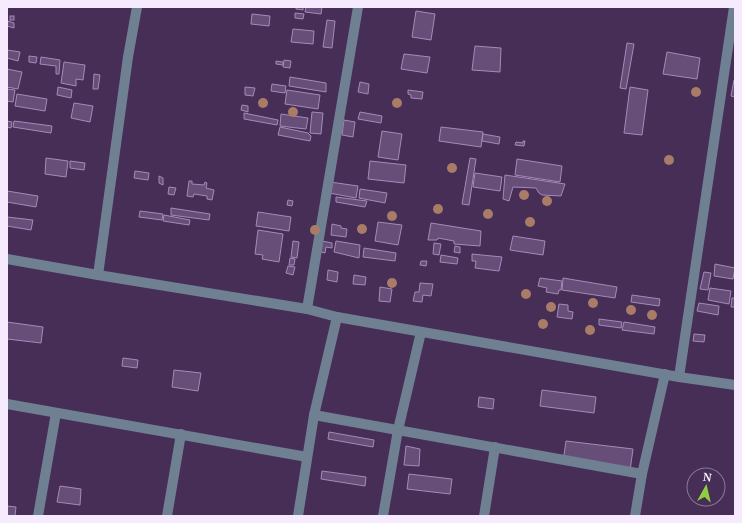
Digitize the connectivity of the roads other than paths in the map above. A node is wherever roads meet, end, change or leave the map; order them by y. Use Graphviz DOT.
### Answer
graph roads {
  1 [pos="137,7"];
  2 [pos="358,7"];
  3 [pos="734,7"];
  4 [pos="7,259"];
  5 [pos="98,275"];
  6 [pos="307,309"];
  7 [pos="337,317"];
  8 [pos="421,332"];
  9 [pos="665,374"];
  10 [pos="679,377"];
  11 [pos="735,385"];
  12 [pos="7,404"];
  13 [pos="56,413"];
  14 [pos="314,415"];
  15 [pos="398,430"];
  16 [pos="181,434"];
  17 [pos="496,448"];
  18 [pos="308,457"];
  19 [pos="642,474"];
  20 [pos="38,516"];
  21 [pos="167,516"];
  22 [pos="298,516"];
  23 [pos="383,516"];
  24 [pos="484,516"];
  25 [pos="635,516"];
  1 -- 5 [label="street"];
  2 -- 6 [label="street"];
  3 -- 10 [label="street"];
  4 -- 5 [label="street"];
  5 -- 6 [label="street"];
  6 -- 7 [label="street"];
  7 -- 8 [label="street"];
  7 -- 14 [label="street"];
  8 -- 9 [label="street"];
  8 -- 15 [label="street"];
  9 -- 10 [label="street"];
  9 -- 19 [label="street"];
  10 -- 11 [label="street"];
  12 -- 13 [label="street"];
  13 -- 16 [label="street"];
  13 -- 20 [label="street"];
  14 -- 15 [label="street"];
  14 -- 18 [label="street"];
  15 -- 17 [label="street"];
  15 -- 23 [label="street"];
  16 -- 18 [label="street"];
  16 -- 21 [label="street"];
  17 -- 19 [label="street"];
  17 -- 24 [label="street"];
  18 -- 22 [label="street"];
  19 -- 25 [label="street"];
}
